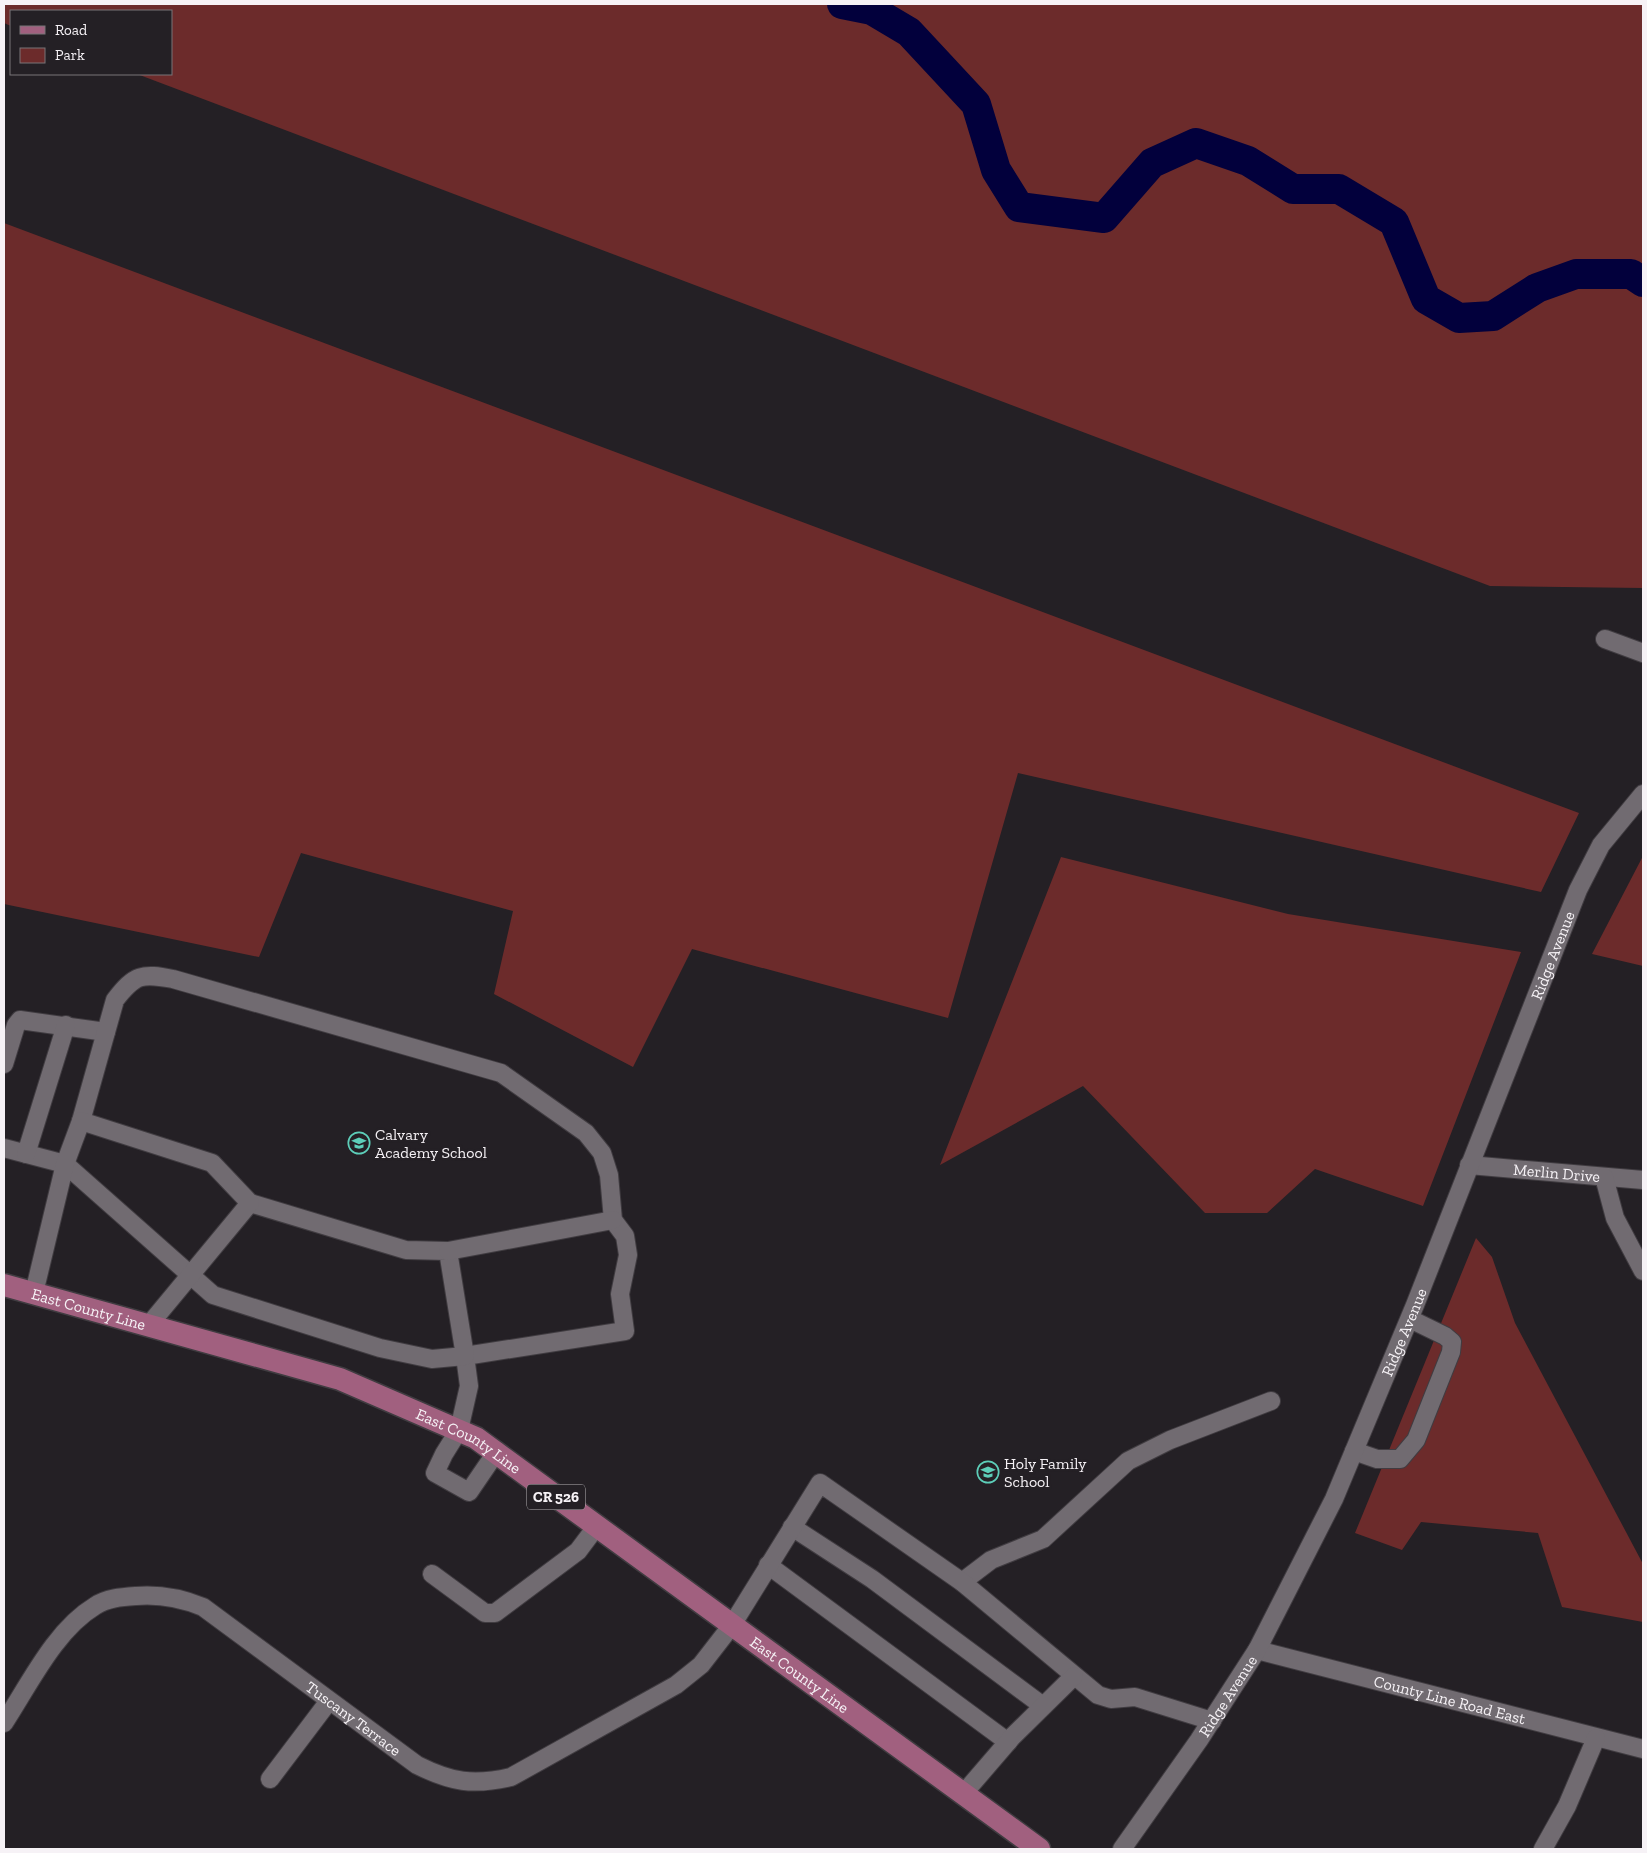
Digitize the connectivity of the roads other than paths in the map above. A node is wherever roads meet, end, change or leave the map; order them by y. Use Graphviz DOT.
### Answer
graph roads {
  1 [pos="1605,639"];
  2 [pos="1643,653"];
  3 [pos="1643,794"];
  4 [pos="66,1026"];
  5 [pos="106,1032"];
  6 [pos="4,1064"];
  7 [pos="81,1121"];
  8 [pos="4,1148"];
  9 [pos="26,1154"];
  10 [pos="66,1164"];
  11 [pos="1469,1165"];
  12 [pos="1604,1177"];
  13 [pos="1643,1180"];
  14 [pos="250,1203"];
  15 [pos="613,1220"];
  16 [pos="448,1251"];
  17 [pos="1643,1271"];
  18 [pos="190,1276"];
  19 [pos="4,1285"];
  20 [pos="34,1293"];
  21 [pos="1410,1319"];
  22 [pos="149,1325"];
  23 [pos="464,1356"];
  24 [pos="1271,1401"];
  25 [pos="459,1430"];
  26 [pos="497,1451"];
  27 [pos="1354,1451"];
  28 [pos="596,1528"];
  29 [pos="792,1528"];
  30 [pos="768,1565"];
  31 [pos="432,1574"];
  32 [pos="962,1582"];
  33 [pos="732,1626"];
  34 [pos="1256,1650"];
  35 [pos="1074,1676"];
  36 [pos="329,1701"];
  37 [pos="1043,1706"];
  38 [pos="1212,1721"];
  39 [pos="4,1723"];
  40 [pos="1596,1738"];
  41 [pos="1008,1742"];
  42 [pos="1643,1749"];
  43 [pos="270,1779"];
  44 [pos="964,1794"];
  45 [pos="1039,1849"];
  46 [pos="1122,1849"];
  47 [pos="1543,1849"];
  1 -- 2 [label="street"];
  3 -- 11 [label="street, Ridge Avenue"];
  4 -- 5 [label="street"];
  4 -- 6 [label="street"];
  4 -- 9 [label="street"];
  5 -- 7 [label="street"];
  5 -- 15 [label="street"];
  7 -- 10 [label="street"];
  7 -- 14 [label="street"];
  8 -- 9 [label="street"];
  9 -- 10 [label="street"];
  10 -- 18 [label="street"];
  10 -- 20 [label="street"];
  11 -- 12 [label="street, Merlin Drive"];
  11 -- 21 [label="street, Ridge Avenue"];
  12 -- 13 [label="street, Merlin Drive"];
  12 -- 17 [label="street"];
  14 -- 16 [label="street"];
  14 -- 18 [label="street"];
  15 -- 16 [label="street"];
  15 -- 23 [label="street"];
  16 -- 23 [label="street"];
  18 -- 22 [label="street"];
  18 -- 23 [label="street"];
  19 -- 20 [label="main road, East County Line / CR 526"];
  20 -- 22 [label="main road, East County Line / CR 526"];
  21 -- 27 [label="street, Ridge Avenue"];
  21 -- 27 [label="street"];
  22 -- 25 [label="main road, East County Line / CR 526"];
  23 -- 25 [label="street"];
  24 -- 32 [label="street"];
  25 -- 26 [label="main road, East County Line / CR 526"];
  25 -- 26 [label="street"];
  26 -- 28 [label="main road, East County Line / CR 526"];
  27 -- 34 [label="street, Ridge Avenue"];
  28 -- 31 [label="street"];
  28 -- 33 [label="main road, East County Line / CR 526"];
  29 -- 30 [label="street, Tuscany Terrace"];
  29 -- 32 [label="street, Tuscany Terrace"];
  29 -- 37 [label="street"];
  30 -- 33 [label="street, Tuscany Terrace"];
  30 -- 41 [label="street"];
  32 -- 35 [label="street"];
  33 -- 36 [label="street, Tuscany Terrace"];
  33 -- 44 [label="main road, East County Line / CR 526"];
  34 -- 38 [label="street, Ridge Avenue"];
  34 -- 40 [label="street, County Line Road East"];
  35 -- 37 [label="street"];
  35 -- 38 [label="street"];
  36 -- 39 [label="street, Tuscany Terrace"];
  36 -- 43 [label="street"];
  37 -- 41 [label="street"];
  38 -- 46 [label="street, Ridge Avenue"];
  40 -- 42 [label="street, County Line Road East"];
  40 -- 47 [label="street"];
  41 -- 44 [label="street"];
  44 -- 45 [label="main road, East County Line / CR 526"];
}
